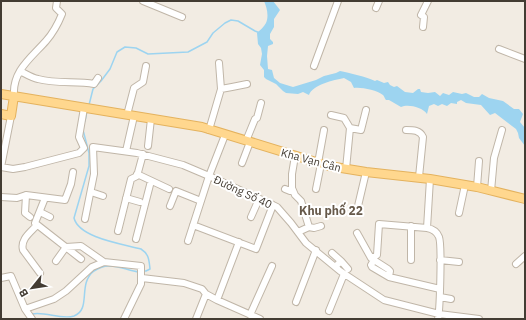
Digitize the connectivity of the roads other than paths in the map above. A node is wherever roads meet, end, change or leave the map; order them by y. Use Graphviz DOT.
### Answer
graph roads {
  1 [pos="57,1"];
  2 [pos="143,1"];
  3 [pos="338,1"];
  4 [pos="379,1"];
  5 [pos="428,1"];
  6 [pos="376,8"];
  7 [pos="182,17"];
  8 [pos="423,27"];
  9 [pos="499,49"];
  10 [pos="525,59"];
  11 [pos="219,63"];
  12 [pos="146,66"];
  13 [pos="314,66"];
  14 [pos="20,71"];
  15 [pos="98,78"];
  16 [pos="247,84"];
  17 [pos="221,88"];
  18 [pos="1,94"];
  19 [pos="14,96"];
  20 [pos="261,103"];
  21 [pos="84,108"];
  22 [pos="366,110"];
  23 [pos="1,114"];
  24 [pos="131,115"];
  25 [pos="331,115"];
  26 [pos="11,116"];
  27 [pos="151,119"];
  28 [pos="350,128"];
  29 [pos="209,130"];
  30 [pos="324,130"];
  31 [pos="406,130"];
  32 [pos="502,130"];
  33 [pos="225,135"];
  34 [pos="248,142"];
  35 [pos="148,146"];
  36 [pos="127,149"];
  37 [pos="143,154"];
  38 [pos="294,156"];
  39 [pos="479,161"];
  40 [pos="242,163"];
  41 [pos="319,163"];
  42 [pos="1,167"];
  43 [pos="346,169"];
  44 [pos="73,172"];
  45 [pos="366,172"];
  46 [pos="137,174"];
  47 [pos="209,176"];
  48 [pos="419,177"];
  49 [pos="430,179"];
  50 [pos="151,181"];
  51 [pos="465,185"];
  52 [pos="477,188"];
  53 [pos="169,189"];
  54 [pos="316,189"];
  55 [pos="491,191"];
  56 [pos="91,192"];
  57 [pos="26,195"];
  58 [pos="102,196"];
  59 [pos="1,197"];
  60 [pos="46,198"];
  61 [pos="126,198"];
  62 [pos="259,199"];
  63 [pos="525,199"];
  64 [pos="201,201"];
  65 [pos="140,202"];
  66 [pos="273,205"];
  67 [pos="116,206"];
  68 [pos="170,206"];
  69 [pos="358,206"];
  70 [pos="123,209"];
  71 [pos="40,212"];
  72 [pos="459,213"];
  73 [pos="30,217"];
  74 [pos="50,217"];
  75 [pos="251,217"];
  76 [pos="84,219"];
  77 [pos="37,225"];
  78 [pos="193,225"];
  79 [pos="321,226"];
  80 [pos="411,226"];
  81 [pos="309,227"];
  82 [pos="428,228"];
  83 [pos="118,231"];
  84 [pos="298,232"];
  85 [pos="357,233"];
  86 [pos="136,239"];
  87 [pos="188,241"];
  88 [pos="239,242"];
  89 [pos="66,247"];
  90 [pos="316,250"];
  91 [pos="332,253"];
  92 [pos="525,256"];
  93 [pos="81,259"];
  94 [pos="411,260"];
  95 [pos="440,260"];
  96 [pos="56,261"];
  97 [pos="341,261"];
  98 [pos="104,262"];
  99 [pos="459,262"];
  100 [pos="516,264"];
  101 [pos="272,266"];
  102 [pos="335,266"];
  103 [pos="346,271"];
  104 [pos="40,273"];
  105 [pos="389,277"];
  106 [pos="1,278"];
  107 [pos="142,278"];
  108 [pos="440,289"];
  109 [pos="206,294"];
  110 [pos="440,297"];
  111 [pos="451,299"];
  112 [pos="217,300"];
  113 [pos="296,302"];
  114 [pos="26,309"];
  115 [pos="329,311"];
  116 [pos="250,315"];
  117 [pos="439,316"];
  118 [pos="32,319"];
  119 [pos="124,319"];
  120 [pos="196,319"];
  121 [pos="260,319"];
  122 [pos="479,319"];
  1 -- 14 [label="street"];
  2 -- 7 [label="street"];
  3 -- 13 [label="street"];
  4 -- 6 [label="street"];
  5 -- 8 [label="street"];
  9 -- 10 [label="street"];
  11 -- 17 [label="street"];
  12 -- 24 [label="street"];
  14 -- 15 [label="street"];
  14 -- 19 [label="street"];
  16 -- 17 [label="street"];
  17 -- 29 [label="street"];
  18 -- 19 [label="main road"];
  19 -- 21 [label="main road"];
  19 -- 26 [label="main road"];
  20 -- 34 [label="street"];
  21 -- 24 [label="main road, Kha Vạn Cân"];
  21 -- 42 [label="street"];
  22 -- 28 [label="street"];
  23 -- 26 [label="main road"];
  24 -- 27 [label="main road, Kha Vạn Cân"];
  24 -- 36 [label="street"];
  25 -- 28 [label="street"];
  26 -- 42 [label="street"];
  27 -- 29 [label="main road, Kha Vạn Cân"];
  27 -- 35 [label="street"];
  28 -- 43 [label="street"];
  29 -- 33 [label="main road, Kha Vạn Cân"];
  30 -- 41 [label="street"];
  31 -- 48 [label="street"];
  32 -- 55 [label="street"];
  33 -- 34 [label="main road, Kha Vạn Cân"];
  33 -- 47 [label="street"];
  34 -- 38 [label="main road, Kha Vạn Cân"];
  34 -- 40 [label="street"];
  36 -- 37 [label="street, Đường Số 40"];
  36 -- 56 [label="street, Đường Số 40"];
  37 -- 46 [label="street"];
  37 -- 47 [label="street, Đường Số 40"];
  38 -- 41 [label="main road, Kha Vạn Cân"];
  38 -- 81 [label="street"];
  39 -- 52 [label="street"];
  41 -- 43 [label="main road, Kha Vạn Cân"];
  41 -- 54 [label="street"];
  43 -- 45 [label="main road, Kha Vạn Cân"];
  44 -- 60 [label="street"];
  45 -- 48 [label="main road, Kha Vạn Cân"];
  45 -- 69 [label="street"];
  46 -- 50 [label="street"];
  46 -- 61 [label="street"];
  47 -- 62 [label="street, Đường Số 40"];
  47 -- 64 [label="street"];
  48 -- 49 [label="main road, Kha Vạn Cân"];
  49 -- 51 [label="main road, Kha Vạn Cân"];
  49 -- 82 [label="street"];
  50 -- 53 [label="street"];
  50 -- 86 [label="street"];
  51 -- 52 [label="main road, Kha Vạn Cân"];
  51 -- 72 [label="street"];
  52 -- 55 [label="main road, Kha Vạn Cân"];
  55 -- 63 [label="main road, Kha Vạn Cân"];
  56 -- 58 [label="street"];
  56 -- 76 [label="street"];
  57 -- 59 [label="street"];
  57 -- 60 [label="street"];
  57 -- 73 [label="street"];
  60 -- 71 [label="street"];
  61 -- 65 [label="street"];
  61 -- 70 [label="street"];
  62 -- 66 [label="street, Đường Số 40"];
  62 -- 75 [label="street"];
  64 -- 68 [label="street"];
  64 -- 78 [label="street"];
  66 -- 84 [label="street, Đường Số 40"];
  66 -- 88 [label="street"];
  67 -- 70 [label="street"];
  70 -- 83 [label="street"];
  71 -- 74 [label="street"];
  71 -- 77 [label="street"];
  77 -- 89 [label="street"];
  77 -- 104 [label="street"];
  78 -- 87 [label="street"];
  78 -- 88 [label="street"];
  79 -- 81 [label="street"];
  80 -- 82 [label="street"];
  80 -- 85 [label="street"];
  80 -- 94 [label="street"];
  81 -- 84 [label="street"];
  82 -- 95 [label="street"];
  84 -- 90 [label="street, Đường Số 40"];
  88 -- 112 [label="street"];
  89 -- 93 [label="street"];
  89 -- 96 [label="street"];
  89 -- 98 [label="street"];
  90 -- 102 [label="street, Đường Số 40"];
  90 -- 113 [label="street"];
  91 -- 97 [label="street"];
  92 -- 100 [label="street"];
  95 -- 99 [label="street"];
  95 -- 108 [label="street"];
  97 -- 102 [label="street"];
  97 -- 103 [label="street"];
  98 -- 107 [label="street"];
  98 -- 114 [label="street"];
  101 -- 116 [label="street"];
  102 -- 103 [label="street, Đường Số 40"];
  103 -- 115 [label="street"];
  103 -- 117 [label="street, Đường Số 40"];
  105 -- 108 [label="street"];
  106 -- 114 [label="street"];
  107 -- 109 [label="street"];
  107 -- 119 [label="street"];
  108 -- 110 [label="street"];
  109 -- 112 [label="street"];
  109 -- 120 [label="street"];
  110 -- 111 [label="street"];
  110 -- 117 [label="street"];
  112 -- 116 [label="street"];
  114 -- 118 [label="street"];
  116 -- 121 [label="street"];
  117 -- 122 [label="street, Đường Số 40"];
}
